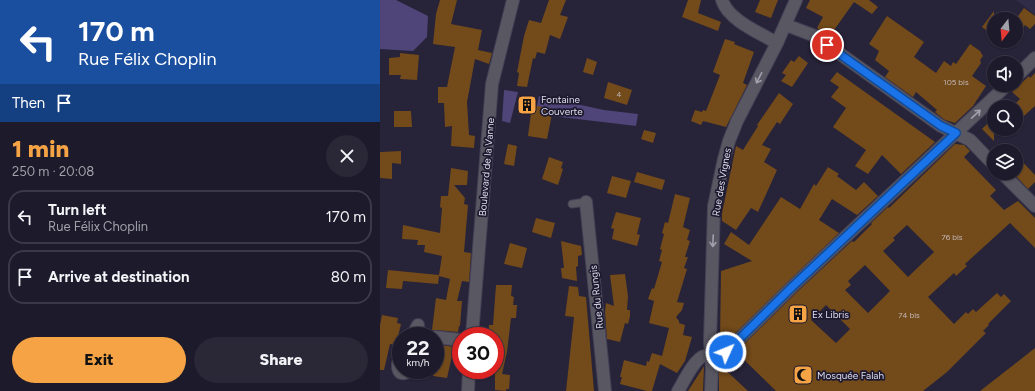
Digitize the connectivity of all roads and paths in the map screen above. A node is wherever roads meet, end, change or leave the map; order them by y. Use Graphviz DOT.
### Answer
graph roads {
  1 [pos="513,0"];
  2 [pos="722,0"];
  3 [pos="796,0"];
  4 [pos="786,25"];
  5 [pos="777,43"];
  6 [pos="1035,58"];
  7 [pos="1023,70"];
  8 [pos="1000,92"];
  9 [pos="956,133"];
  10 [pos="987,157"];
  11 [pos="1009,180"];
  12 [pos="586,202"];
  13 [pos="572,204"];
  14 [pos="1035,206"];
  15 [pos="473,327"];
  16 [pos="711,356"];
  17 [pos="469,379"];
  18 [pos="468,391"];
  19 [pos="605,391"];
  20 [pos="678,391"];
  21 [pos="711,391"];
  1 -- 15 [label="street, Boulevard de la Vanne"];
  2 -- 5 [label="street"];
  3 -- 4 [label="street, Rue des Vignes"];
  4 -- 5 [label="street, Rue des Vignes"];
  4 -- 9 [label="street"];
  5 -- 16 [label="street, Rue des Vignes, one-way"];
  6 -- 7 [label="street"];
  9 -- 8 [label="street, one-way"];
  9 -- 10 [label="street"];
  9 -- 16 [label="street"];
  11 -- 14 [label="street"];
  12 -- 13 [label="lane"];
  12 -- 19 [label="street, Rue du Rungis"];
  16 -- 20 [label="street"];
  16 -- 21 [label="street, Rue des Vignes"];
  17 -- 18 [label="street"];
}
